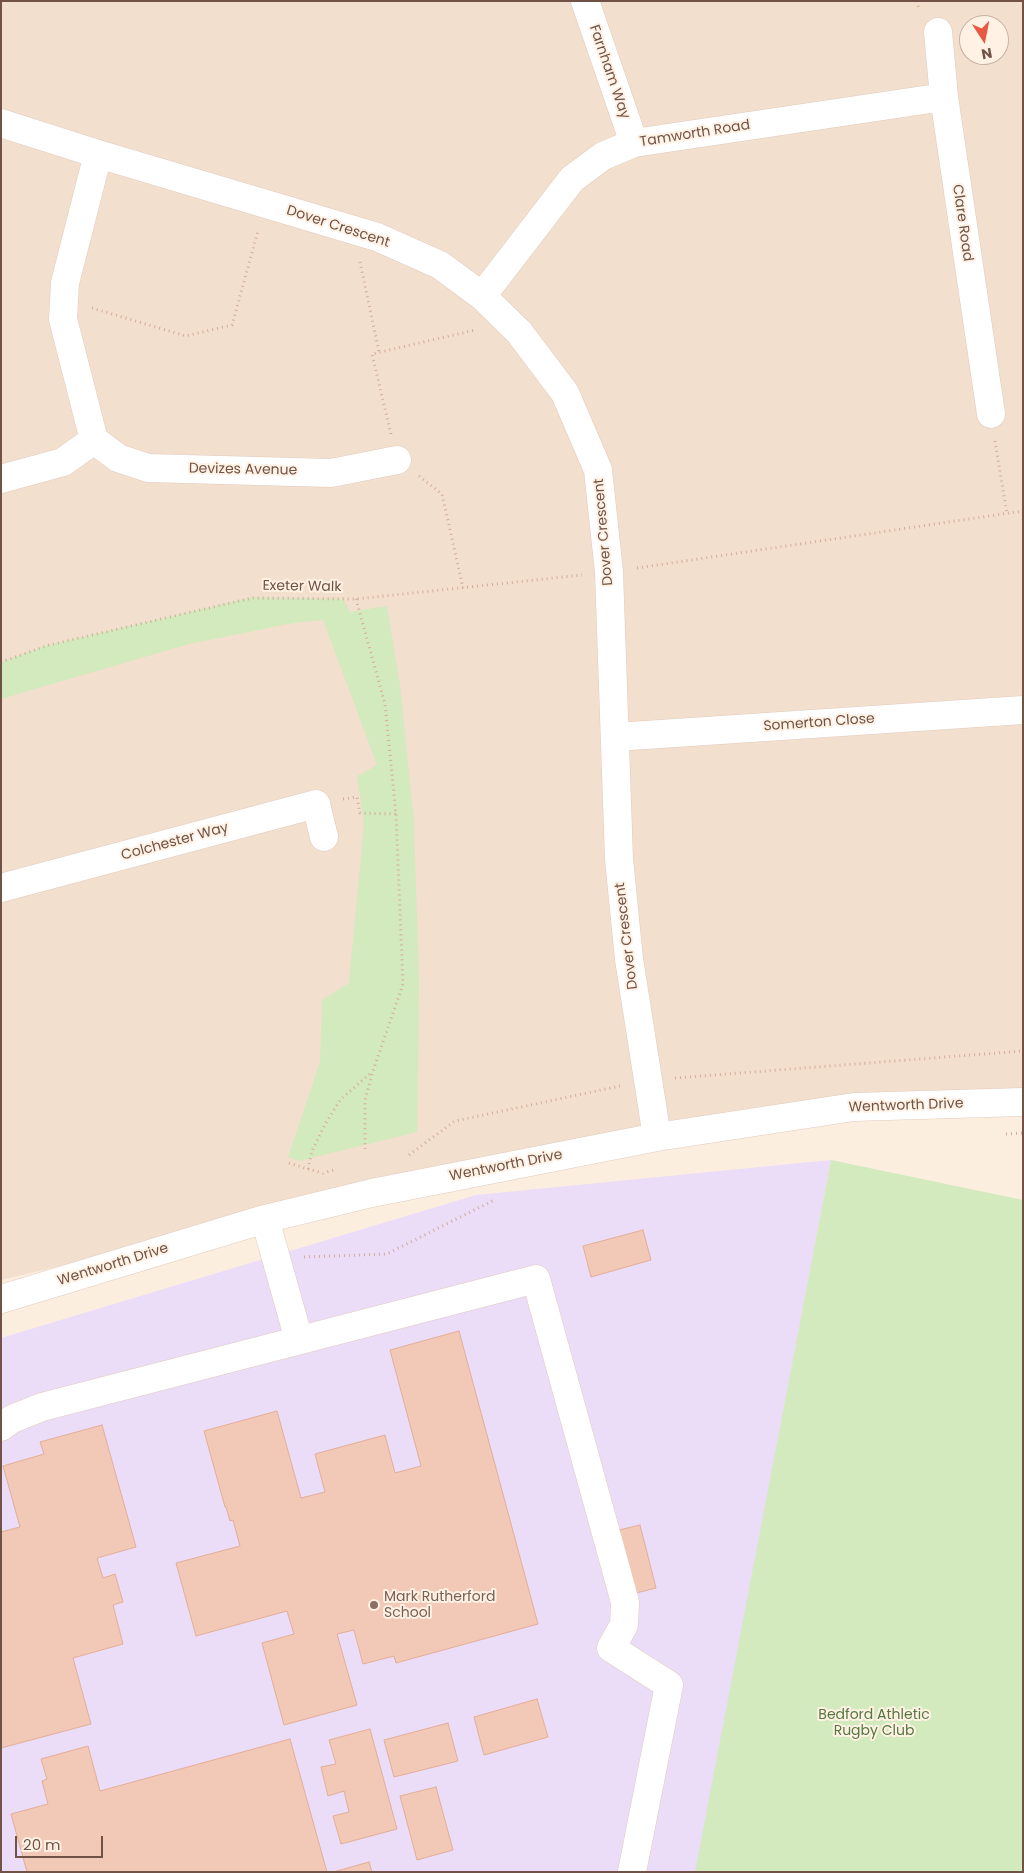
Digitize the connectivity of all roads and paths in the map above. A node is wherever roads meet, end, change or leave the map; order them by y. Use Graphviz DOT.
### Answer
graph roads {
  1 [pos="585,1"];
  2 [pos="938,32"];
  3 [pos="944,97"];
  4 [pos="1,123"];
  5 [pos="634,143"];
  6 [pos="98,154"];
  7 [pos="265,204"];
  8 [pos="353,230"];
  9 [pos="482,296"];
  10 [pos="64,300"];
  11 [pos="510,323"];
  12 [pos="379,352"];
  13 [pos="991,414"];
  14 [pos="94,440"];
  15 [pos="397,460"];
  16 [pos="1,479"];
  17 [pos="1023,511"];
  18 [pos="1007,514"];
  19 [pos="609,572"];
  20 [pos="463,588"];
  21 [pos="356,599"];
  22 [pos="1,662"];
  23 [pos="1023,710"];
  24 [pos="614,736"];
  25 [pos="316,804"];
  26 [pos="396,814"];
  27 [pos="324,836"];
  28 [pos="1,888"];
  29 [pos="373,1072"];
  30 [pos="1023,1102"];
  31 [pos="1004,1134"];
  32 [pos="1023,1134"];
  33 [pos="657,1137"];
  34 [pos="365,1149"];
  35 [pos="289,1163"];
  36 [pos="496,1199"];
  37 [pos="265,1219"];
  38 [pos="275,1257"];
  39 [pos="1,1299"];
  40 [pos="299,1340"];
  41 [pos="1,1426"];
  42 [pos="632,1872"];
  1 -- 5 [label="street, Farnham Way"];
  2 -- 3 [label="street, Clare Road"];
  3 -- 5 [label="street, Tamworth Road"];
  3 -- 13 [label="street, Clare Road"];
  4 -- 6 [label="street, Dover Crescent"];
  5 -- 9 [label="street, Tamworth Road"];
  6 -- 7 [label="street, Dover Crescent"];
  6 -- 10 [label="street"];
  7 -- 8 [label="street, Dover Crescent"];
  7 -- 10 [label="path"];
  8 -- 9 [label="street, Dover Crescent"];
  8 -- 12 [label="path"];
  9 -- 11 [label="street, Dover Crescent"];
  10 -- 14 [label="street"];
  11 -- 12 [label="path"];
  11 -- 19 [label="street, Dover Crescent"];
  12 -- 15 [label="path"];
  13 -- 18 [label="path"];
  14 -- 15 [label="street, Devizes Avenue"];
  14 -- 16 [label="street"];
  15 -- 20 [label="path"];
  17 -- 18 [label="path, Exeter Walk"];
  18 -- 19 [label="path, Exeter Walk"];
  19 -- 20 [label="path, Exeter Walk"];
  19 -- 24 [label="street, Dover Crescent"];
  20 -- 21 [label="path, Exeter Walk"];
  21 -- 22 [label="path, Exeter Walk"];
  21 -- 26 [label="path"];
  23 -- 24 [label="street, Somerton Close"];
  24 -- 33 [label="street, Dover Crescent"];
  25 -- 26 [label="path"];
  25 -- 27 [label="street"];
  25 -- 28 [label="street, Colchester Way"];
  26 -- 29 [label="path"];
  29 -- 34 [label="path"];
  29 -- 35 [label="path"];
  30 -- 33 [label="street, Wentworth Drive"];
  31 -- 32 [label="path"];
  33 -- 37 [label="street, Wentworth Drive"];
  36 -- 38 [label="path"];
  37 -- 38 [label="street"];
  37 -- 39 [label="street, Wentworth Drive"];
  38 -- 40 [label="street"];
  40 -- 41 [label="street"];
  40 -- 42 [label="street"];
}
